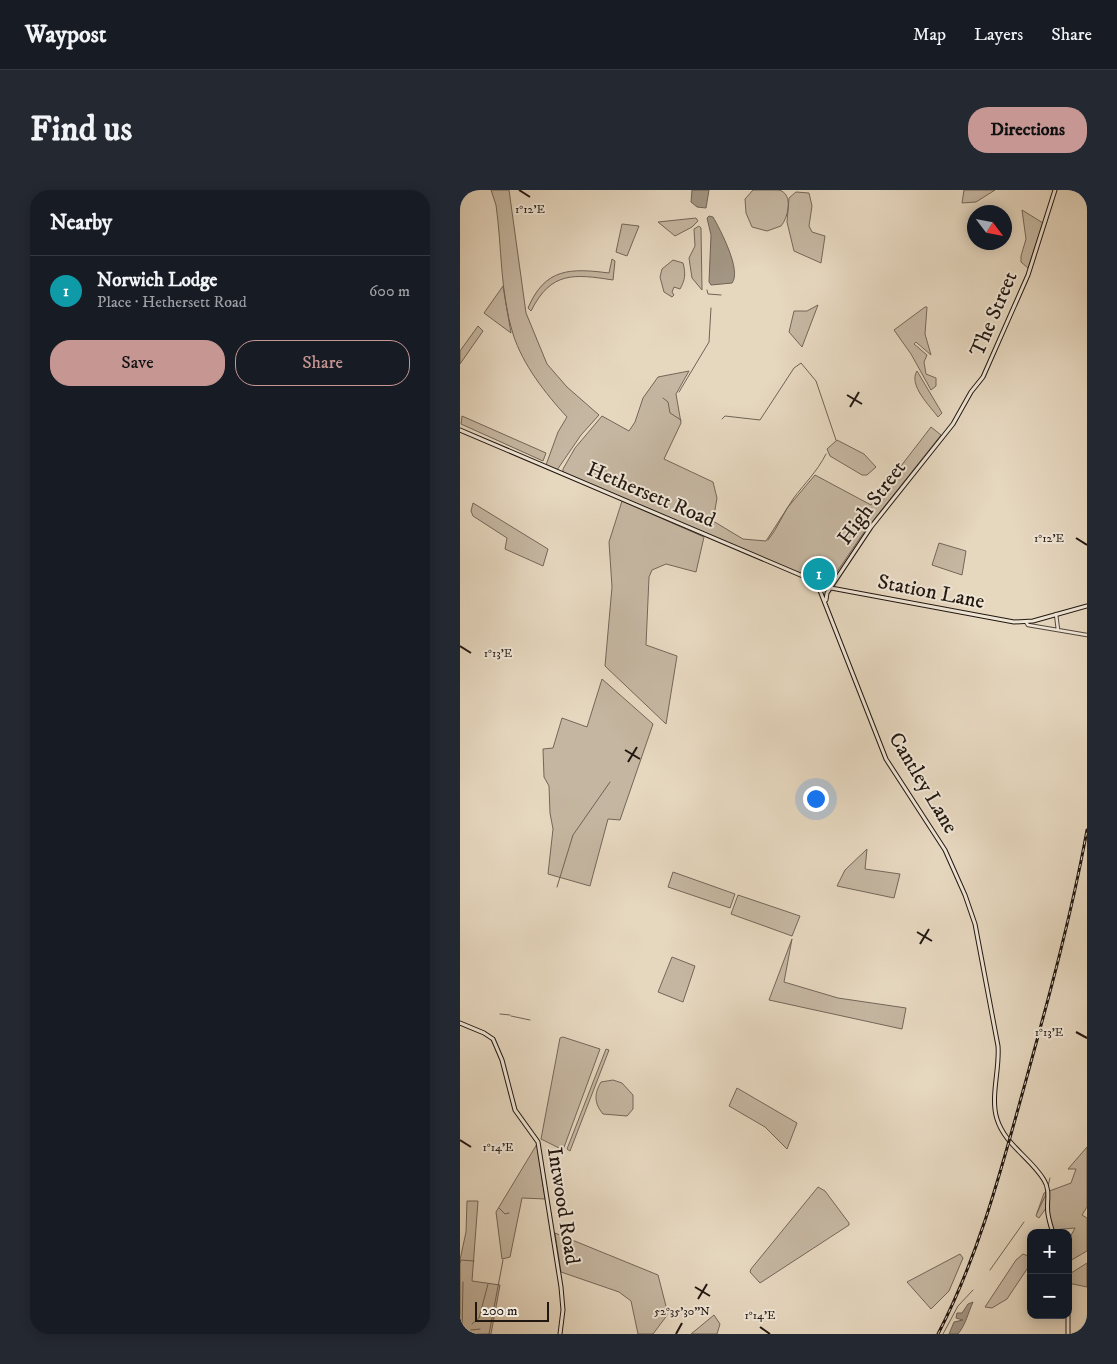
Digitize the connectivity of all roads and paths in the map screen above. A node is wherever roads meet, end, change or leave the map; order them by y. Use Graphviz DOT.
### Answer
graph roads {
  1 [pos="1055,190"];
  2 [pos="460,430"];
  3 [pos="940,440"];
  4 [pos="817,583"];
  5 [pos="831,588"];
  6 [pos="825,601"];
  7 [pos="1087,606"];
  8 [pos="1056,614"];
  9 [pos="1026,622"];
  10 [pos="1058,630"];
  11 [pos="1087,635"];
  12 [pos="460,1023"];
  13 [pos="1052,1229"];
  14 [pos="1068,1319"];
  15 [pos="560,1334"];
  16 [pos="1068,1334"];
  1 -- 3 [label="street, The Street"];
  2 -- 4 [label="street, Hethersett Road"];
  3 -- 5 [label="street, High Street"];
  4 -- 5 [label="street, Hethersett Road"];
  4 -- 6 [label="street, Cantley Lane"];
  5 -- 6 [label="street"];
  5 -- 9 [label="street, Station Lane"];
  6 -- 13 [label="street, Cantley Lane"];
  7 -- 8 [label="street, Station Lane"];
  8 -- 9 [label="street, Station Lane"];
  8 -- 10 [label="street"];
  9 -- 10 [label="street, Station Lane"];
  10 -- 11 [label="street, Station Lane"];
  12 -- 15 [label="street, Intwood Road"];
  14 -- 16 [label="street"];
}
